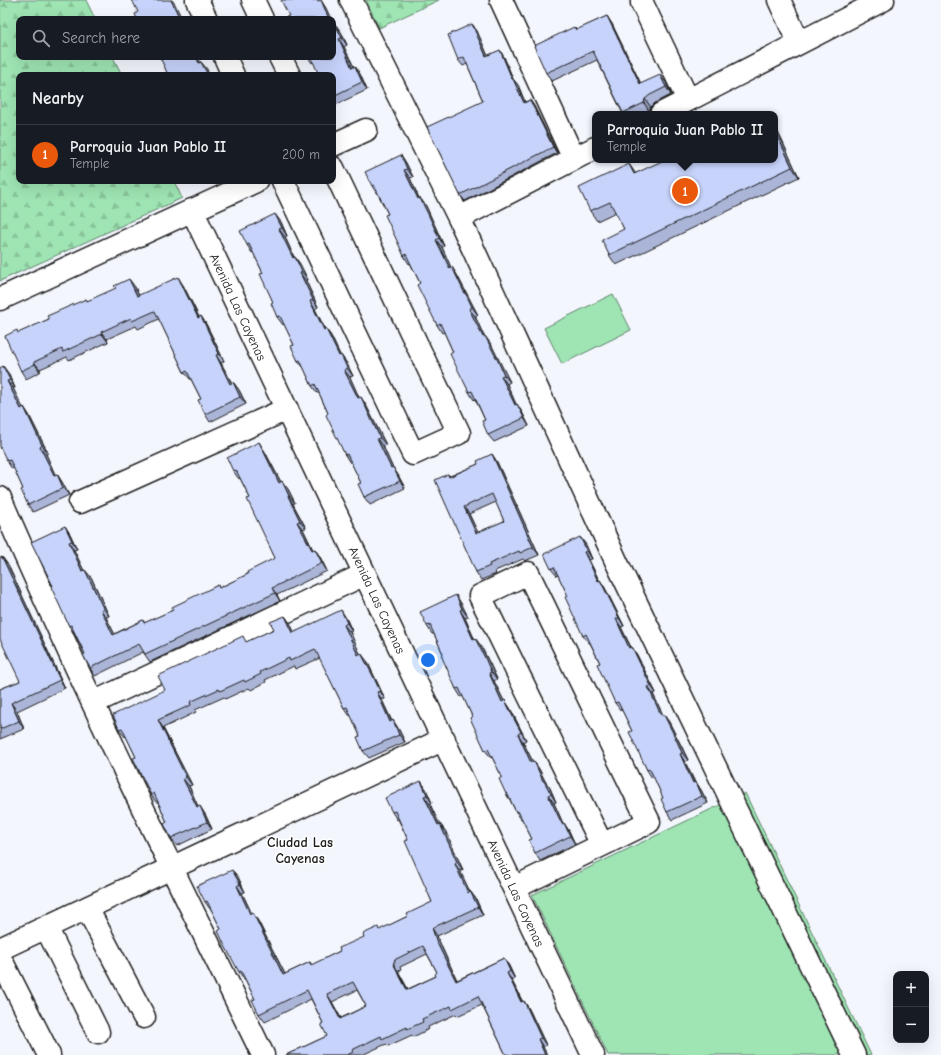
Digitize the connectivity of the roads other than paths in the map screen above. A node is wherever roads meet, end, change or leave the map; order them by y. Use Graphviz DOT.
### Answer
graph roads {
  1 [pos="197,0"];
  2 [pos="253,0"];
  3 [pos="351,0"];
  4 [pos="501,0"];
  5 [pos="779,0"];
  6 [pos="882,0"];
  7 [pos="642,3"];
  8 [pos="205,16"];
  9 [pos="261,16"];
  10 [pos="799,43"];
  11 [pos="226,60"];
  12 [pos="281,60"];
  13 [pos="232,72"];
  14 [pos="287,72"];
  15 [pos="688,100"];
  16 [pos="667,111"];
  17 [pos="366,130"];
  18 [pos="336,144"];
  19 [pos="592,150"];
  20 [pos="574,159"];
  21 [pos="336,174"];
  22 [pos="249,184"];
  23 [pos="285,184"];
  24 [pos="192,210"];
  25 [pos="459,218"];
  26 [pos="0,299"];
  27 [pos="287,409"];
  28 [pos="0,498"];
  29 [pos="80,502"];
  30 [pos="365,574"];
  31 [pos="93,703"];
  32 [pos="444,740"];
  33 [pos="602,845"];
  34 [pos="171,868"];
  35 [pos="514,888"];
  36 [pos="87,908"];
  37 [pos="46,928"];
  38 [pos="0,949"];
  39 [pos="0,958"];
  40 [pos="144,1017"];
  41 [pos="98,1032"];
  42 [pos="49,1055"];
  43 [pos="263,1055"];
  44 [pos="593,1055"];
  45 [pos="854,1055"];
  1 -- 8 [label="street"];
  2 -- 9 [label="street"];
  3 -- 25 [label="street"];
  4 -- 20 [label="street"];
  5 -- 10 [label="street"];
  6 -- 10 [label="street"];
  7 -- 15 [label="street"];
  10 -- 15 [label="street"];
  11 -- 13 [label="street"];
  12 -- 14 [label="street"];
  15 -- 16 [label="street"];
  17 -- 18 [label="street"];
  19 -- 20 [label="street"];
  20 -- 25 [label="street"];
  21 -- 23 [label="street"];
  22 -- 24 [label="street"];
  24 -- 26 [label="street"];
  24 -- 27 [label="street, Avenida Las Cayenas"];
  25 -- 45 [label="street"];
  27 -- 29 [label="street"];
  27 -- 30 [label="street, Avenida Las Cayenas"];
  28 -- 31 [label="street"];
  30 -- 31 [label="street"];
  30 -- 32 [label="street, Avenida Las Cayenas"];
  31 -- 34 [label="street"];
  32 -- 34 [label="street"];
  32 -- 35 [label="street, Avenida Las Cayenas"];
  33 -- 33 [label="street"];
  33 -- 35 [label="street"];
  34 -- 36 [label="street"];
  34 -- 43 [label="street"];
  35 -- 44 [label="street, Avenida Las Cayenas"];
  36 -- 37 [label="street"];
  36 -- 40 [label="street"];
  37 -- 38 [label="street"];
  37 -- 41 [label="street"];
  39 -- 42 [label="street"];
}
